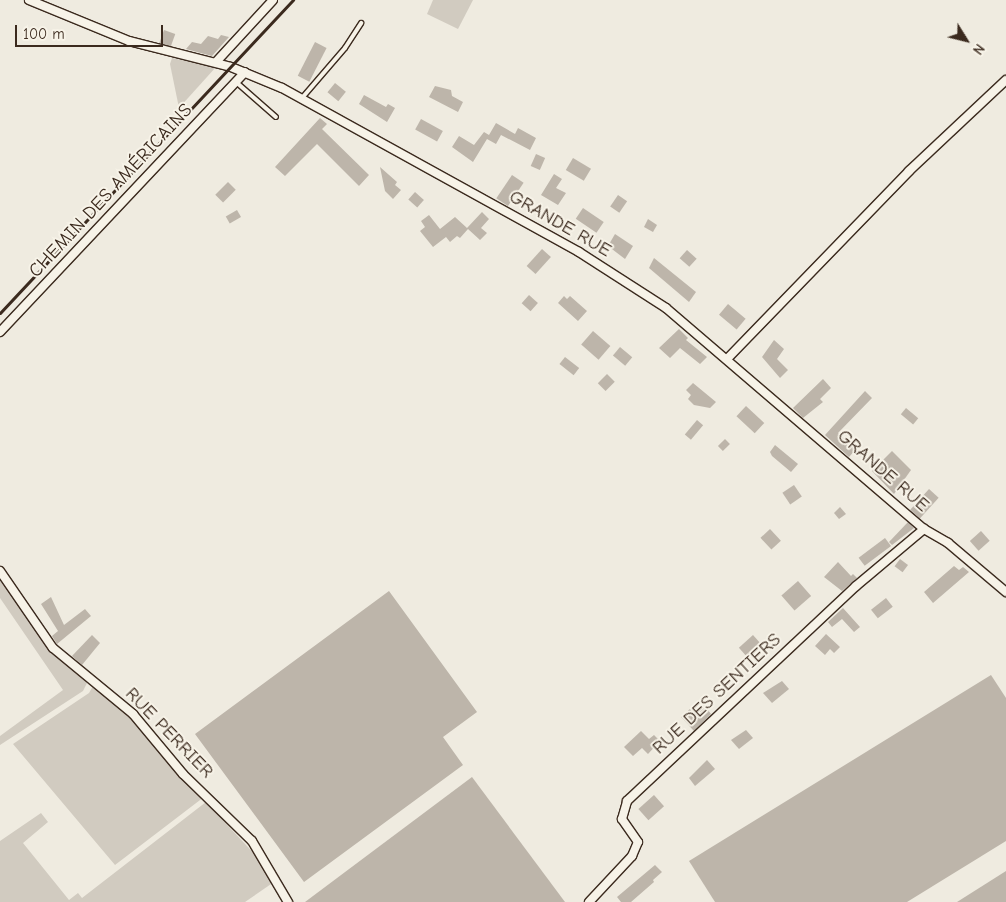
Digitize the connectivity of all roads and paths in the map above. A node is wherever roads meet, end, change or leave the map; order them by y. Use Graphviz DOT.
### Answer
graph roads {
  1 [pos="29,0"];
  2 [pos="273,0"];
  3 [pos="361,23"];
  4 [pos="216,62"];
  5 [pos="245,72"];
  6 [pos="1006,80"];
  7 [pos="236,82"];
  8 [pos="302,98"];
  9 [pos="276,117"];
  10 [pos="0,332"];
  11 [pos="727,359"];
  12 [pos="924,529"];
  13 [pos="0,570"];
  14 [pos="1006,592"];
  15 [pos="288,902"];
  16 [pos="589,902"];
  1 -- 4 [label="street, GRANDE RUE"];
  2 -- 4 [label="street"];
  3 -- 8 [label="lane"];
  4 -- 5 [label="street, GRANDE RUE"];
  5 -- 7 [label="street, CHEMIN DES AMÉRICAINS"];
  5 -- 8 [label="street, GRANDE RUE"];
  6 -- 11 [label="street"];
  7 -- 9 [label="lane"];
  7 -- 10 [label="street, CHEMIN DES AMÉRICAINS"];
  8 -- 11 [label="street, GRANDE RUE"];
  11 -- 12 [label="street, GRANDE RUE"];
  12 -- 14 [label="street, GRANDE RUE"];
  12 -- 16 [label="street, RUE DES SENTIERS"];
  13 -- 15 [label="street, RUE PERRIER"];
}
